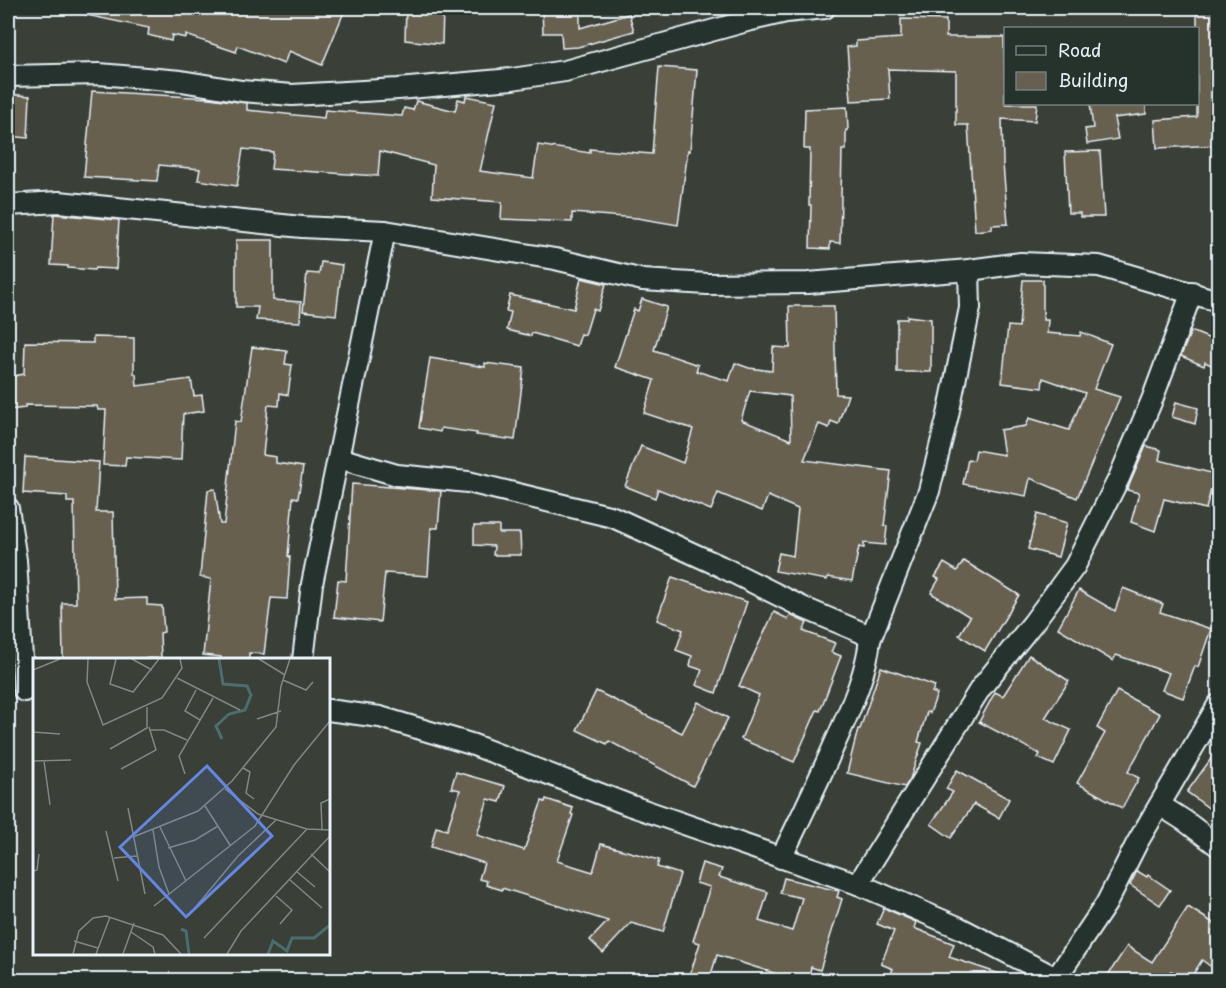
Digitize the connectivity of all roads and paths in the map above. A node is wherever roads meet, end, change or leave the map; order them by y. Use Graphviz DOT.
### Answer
graph roads {
  1 [pos="825,8"];
  2 [pos="8,76"];
  3 [pos="8,206"];
  4 [pos="385,231"];
  5 [pos="969,270"];
  6 [pos="1192,292"];
  7 [pos="1218,301"];
  8 [pos="339,458"];
  9 [pos="8,508"];
  10 [pos="870,640"];
  11 [pos="303,658"];
  12 [pos="22,692"];
  13 [pos="1218,705"];
  14 [pos="330,710"];
  15 [pos="1160,805"];
  16 [pos="1218,846"];
  17 [pos="781,858"];
  18 [pos="858,884"];
  19 [pos="1056,979"];
  1 -- 2 [label="street"];
  3 -- 4 [label="street"];
  4 -- 5 [label="street"];
  4 -- 8 [label="street"];
  5 -- 6 [label="street"];
  5 -- 10 [label="street"];
  6 -- 7 [label="street"];
  6 -- 18 [label="street"];
  8 -- 10 [label="street"];
  8 -- 11 [label="street"];
  9 -- 12 [label="street"];
  10 -- 17 [label="street"];
  13 -- 15 [label="street"];
  14 -- 17 [label="street"];
  15 -- 16 [label="street"];
  15 -- 19 [label="street"];
  17 -- 18 [label="street"];
  18 -- 19 [label="street"];
}
